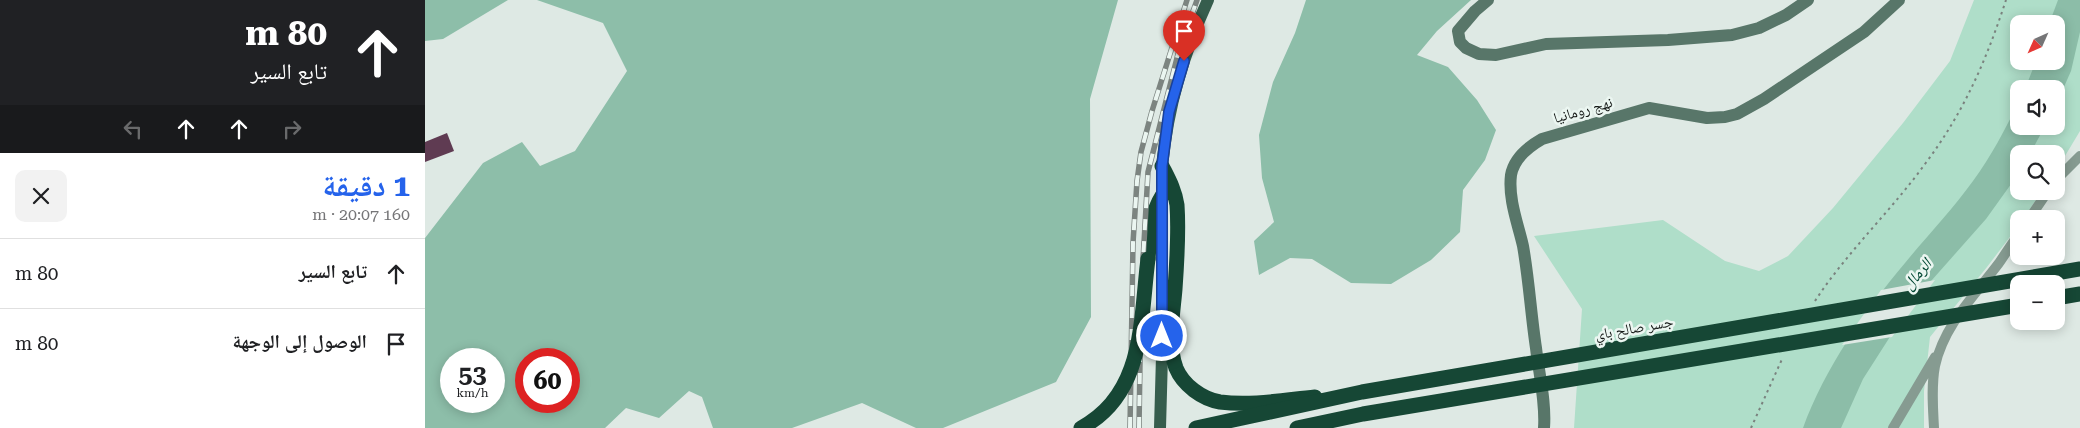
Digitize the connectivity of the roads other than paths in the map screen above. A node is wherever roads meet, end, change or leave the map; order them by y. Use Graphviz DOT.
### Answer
graph roads {
  1 [pos="1207,0"];
  2 [pos="1488,0"];
  3 [pos="1809,0"];
  4 [pos="1899,0"];
  5 [pos="2080,156"];
  6 [pos="1162,166"];
  7 [pos="2065,171"];
  8 [pos="1162,196"];
  9 [pos="2010,247"];
  10 [pos="2080,269"];
  11 [pos="2080,294"];
  12 [pos="2065,296"];
  13 [pos="2010,306"];
  14 [pos="1944,341"];
  15 [pos="1362,392"];
  16 [pos="1363,414"];
  17 [pos="1081,428"];
  18 [pos="1160,428"];
  19 [pos="1196,428"];
  20 [pos="1297,428"];
  21 [pos="1319,428"];
  22 [pos="1544,428"];
  23 [pos="1893,428"];
  24 [pos="1934,428"];
  1 -- 6 [label="main road"];
  2 -- 3 [label="street"];
  4 -- 22 [label="street, نهج رومانيا"];
  5 -- 7 [label="street"];
  6 -- 8 [label="main road"];
  6 -- 15 [label="highway, bridge"];
  8 -- 17 [label="highway, bridge"];
  8 -- 18 [label="main road"];
  9 -- 14 [label="street"];
  10 -- 15 [label="highway, جسر صالح باي, bridge"];
  11 -- 12 [label="highway"];
  13 -- 16 [label="highway, bridge"];
  14 -- 23 [label="street"];
  14 -- 24 [label="street"];
  15 -- 19 [label="highway, جسر صالح باي, bridge"];
  16 -- 20 [label="highway, bridge"];
  16 -- 21 [label="highway, bridge"];
}
